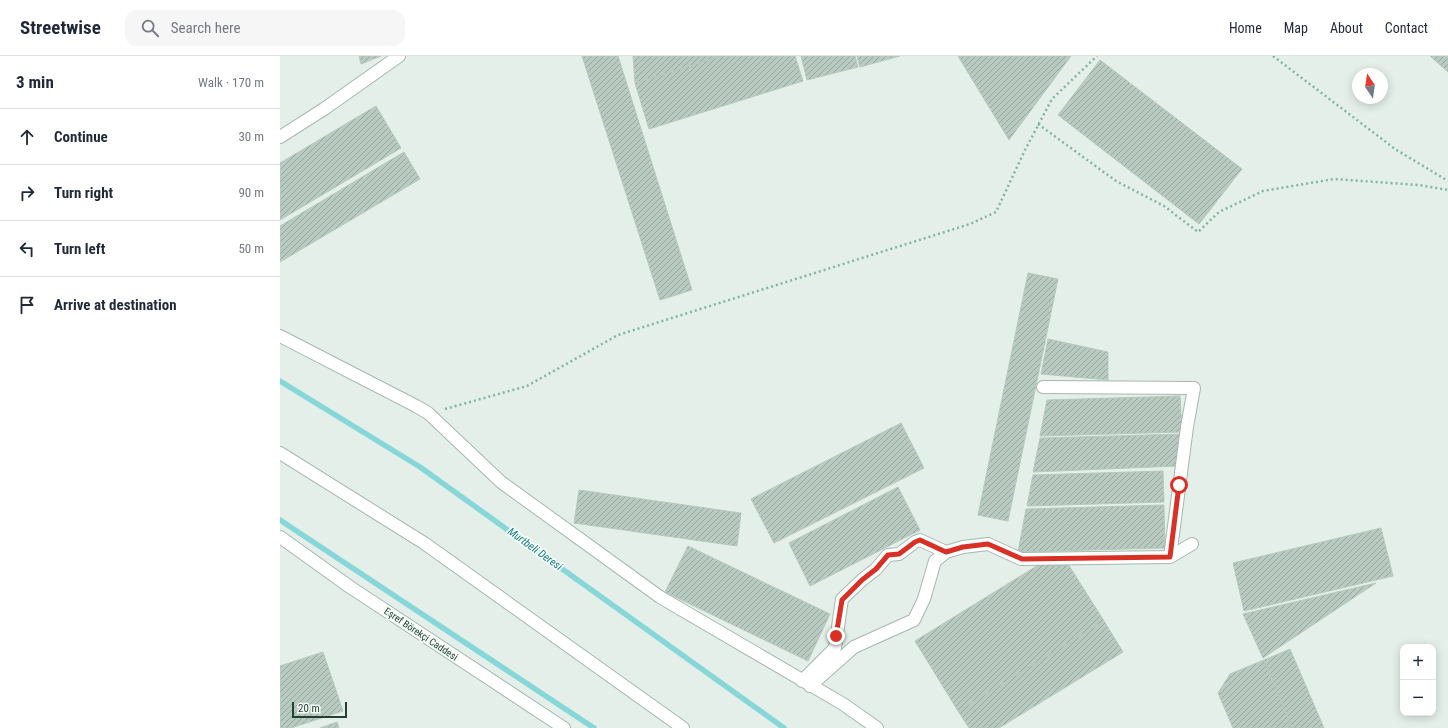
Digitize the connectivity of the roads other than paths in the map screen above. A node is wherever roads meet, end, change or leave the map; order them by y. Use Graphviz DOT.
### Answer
graph roads {
  1 [pos="399,56"];
  2 [pos="280,137"];
  3 [pos="280,336"];
  4 [pos="1043,387"];
  5 [pos="280,453"];
  6 [pos="280,537"];
  7 [pos="1192,544"];
  8 [pos="946,552"];
  9 [pos="1170,557"];
  10 [pos="806,683"];
  11 [pos="564,728"];
  12 [pos="683,728"];
  13 [pos="877,728"];
  1 -- 2 [label="street"];
  3 -- 10 [label="street"];
  4 -- 9 [label="street"];
  5 -- 12 [label="street"];
  6 -- 11 [label="street, Eşref Börekçi Caddesi"];
  7 -- 9 [label="street"];
  8 -- 9 [label="street"];
  8 -- 10 [label="street"];
  8 -- 10 [label="street"];
  10 -- 13 [label="street"];
}
